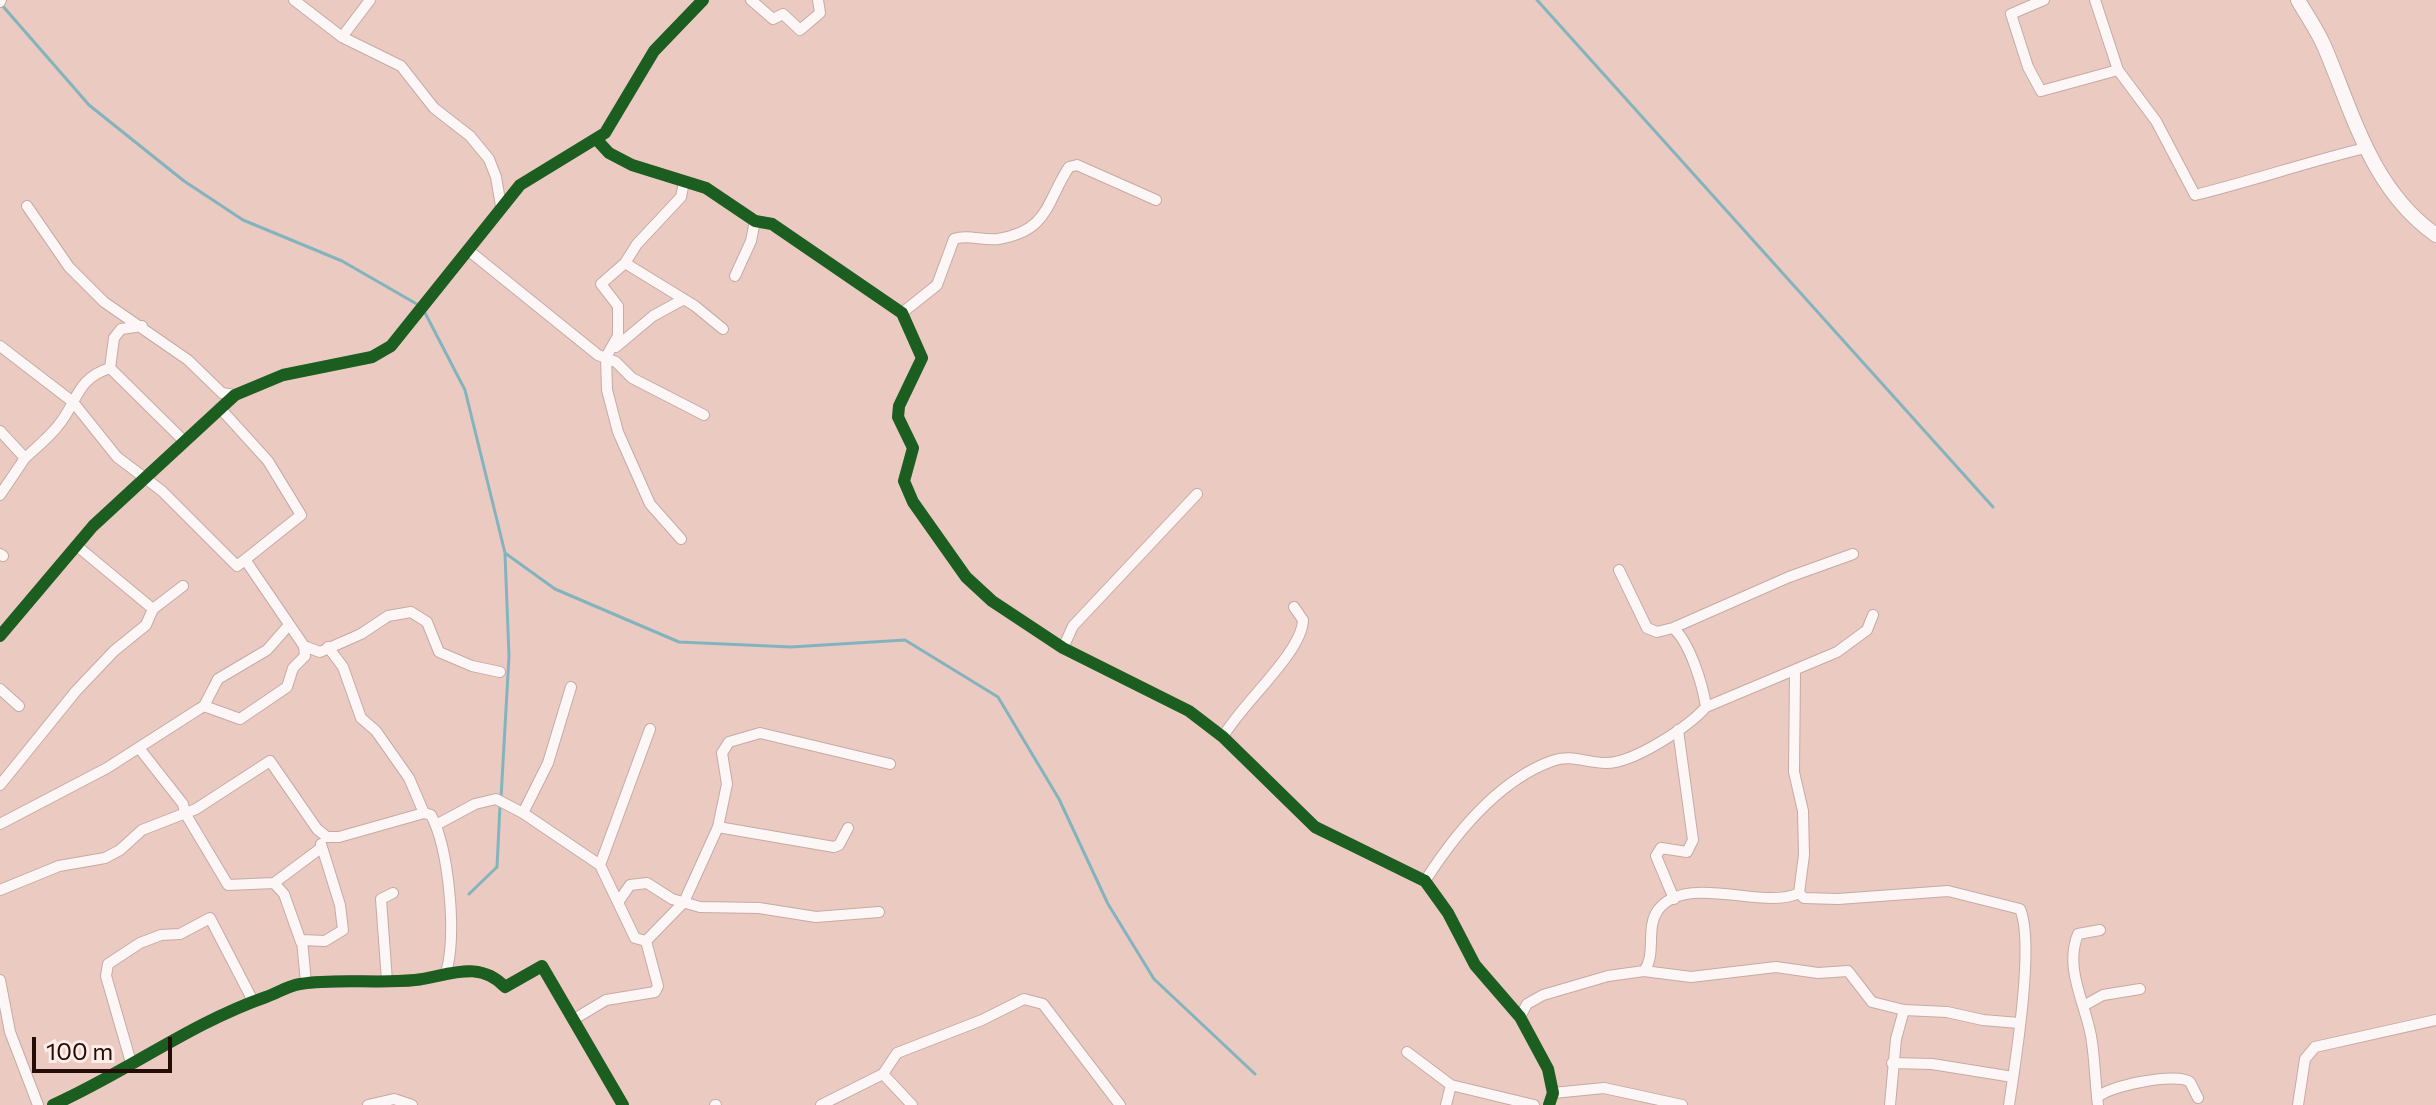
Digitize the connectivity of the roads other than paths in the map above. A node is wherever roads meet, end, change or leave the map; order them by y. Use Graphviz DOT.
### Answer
graph roads {
  1 [pos="294,0"];
  2 [pos="370,0"];
  3 [pos="703,0"];
  4 [pos="751,0"];
  5 [pos="818,0"];
  6 [pos="2044,0"];
  7 [pos="2095,0"];
  8 [pos="2298,0"];
  9 [pos="342,37"];
  10 [pos="2118,70"];
  11 [pos="597,140"];
  12 [pos="2365,148"];
  13 [pos="684,182"];
  14 [pos="1156,200"];
  15 [pos="27,206"];
  16 [pos="501,206"];
  17 [pos="755,221"];
  18 [pos="2436,235"];
  19 [pos="468,250"];
  20 [pos="625,263"];
  21 [pos="735,276"];
  22 [pos="684,299"];
  23 [pos="902,313"];
  24 [pos="142,326"];
  25 [pos="723,329"];
  26 [pos="0,346"];
  27 [pos="609,354"];
  28 [pos="110,368"];
  29 [pos="235,395"];
  30 [pos="73,402"];
  31 [pos="220,408"];
  32 [pos="704,415"];
  33 [pos="0,431"];
  34 [pos="184,441"];
  35 [pos="25,458"];
  36 [pos="144,478"];
  37 [pos="1197,494"];
  38 [pos="0,495"];
  39 [pos="681,539"];
  40 [pos="77,546"];
  41 [pos="1853,554"];
  42 [pos="246,561"];
  43 [pos="1619,570"];
  44 [pos="183,586"];
  45 [pos="1294,607"];
  46 [pos="153,609"];
  47 [pos="1873,615"];
  48 [pos="289,625"];
  49 [pos="1673,628"];
  50 [pos="0,636"];
  51 [pos="304,646"];
  52 [pos="328,647"];
  53 [pos="1063,648"];
  54 [pos="500,672"];
  55 [pos="1795,672"];
  56 [pos="571,687"];
  57 [pos="0,689"];
  58 [pos="19,706"];
  59 [pos="204,706"];
  60 [pos="1706,707"];
  61 [pos="650,729"];
  62 [pos="1678,730"];
  63 [pos="1223,737"];
  64 [pos="139,748"];
  65 [pos="890,764"];
  66 [pos="0,785"];
  67 [pos="185,813"];
  68 [pos="424,813"];
  69 [pos="523,813"];
  70 [pos="0,824"];
  71 [pos="436,825"];
  72 [pos="718,827"];
  73 [pos="848,828"];
  74 [pos="321,834"];
  75 [pos="321,848"];
  76 [pos="600,865"];
  77 [pos="1425,881"];
  78 [pos="274,883"];
  79 [pos="0,890"];
  80 [pos="393,893"];
  81 [pos="1799,893"];
  82 [pos="1674,899"];
  83 [pos="619,901"];
  84 [pos="684,902"];
  85 [pos="879,912"];
  86 [pos="2100,930"];
  87 [pos="646,941"];
  88 [pos="301,942"];
  89 [pos="1644,971"];
  90 [pos="446,973"];
  91 [pos="0,980"];
  92 [pos="387,981"];
  93 [pos="306,983"];
  94 [pos="2140,989"];
  95 [pos="2,998"];
  96 [pos="253,1001"];
  97 [pos="2085,1005"];
  98 [pos="1904,1010"];
  99 [pos="1520,1017"];
  100 [pos="576,1018"];
  101 [pos="2436,1020"];
  102 [pos="2019,1023"];
  103 [pos="1407,1052"];
  104 [pos="1892,1063"];
  105 [pos="132,1066"];
  106 [pos="883,1074"];
  107 [pos="2013,1077"];
  108 [pos="1451,1085"];
  109 [pos="1553,1093"];
  110 [pos="2198,1098"];
  111 [pos="2097,1101"];
  112 [pos="38,1105"];
  113 [pos="53,1105"];
  114 [pos="368,1105"];
  115 [pos="412,1105"];
  116 [pos="623,1105"];
  117 [pos="821,1105"];
  118 [pos="912,1105"];
  119 [pos="1120,1105"];
  120 [pos="1446,1105"];
  121 [pos="1534,1105"];
  122 [pos="1549,1105"];
  123 [pos="1682,1105"];
  124 [pos="1890,1105"];
  125 [pos="2009,1105"];
  126 [pos="2298,1105"];
  1 -- 9 [label="street"];
  2 -- 9 [label="street"];
  3 -- 11 [label="street"];
  4 -- 5 [label="street"];
  6 -- 10 [label="street"];
  7 -- 10 [label="street"];
  8 -- 12 [label="street"];
  9 -- 16 [label="street"];
  10 -- 12 [label="street"];
  11 -- 13 [label="street"];
  11 -- 16 [label="street"];
  12 -- 18 [label="street"];
  13 -- 17 [label="street"];
  13 -- 20 [label="street"];
  14 -- 23 [label="street"];
  15 -- 24 [label="street"];
  16 -- 19 [label="street"];
  17 -- 21 [label="street"];
  17 -- 23 [label="street"];
  19 -- 27 [label="street"];
  19 -- 29 [label="street"];
  20 -- 22 [label="street"];
  20 -- 27 [label="street"];
  22 -- 25 [label="street"];
  22 -- 27 [label="street"];
  23 -- 53 [label="street"];
  24 -- 28 [label="street"];
  24 -- 29 [label="street"];
  26 -- 30 [label="street"];
  27 -- 32 [label="street"];
  27 -- 39 [label="street"];
  28 -- 30 [label="street"];
  28 -- 34 [label="street"];
  29 -- 31 [label="street"];
  30 -- 35 [label="street"];
  30 -- 36 [label="street"];
  31 -- 34 [label="street"];
  31 -- 42 [label="street"];
  33 -- 35 [label="street"];
  34 -- 36 [label="street"];
  35 -- 38 [label="street"];
  36 -- 40 [label="street"];
  36 -- 42 [label="street"];
  37 -- 53 [label="street"];
  40 -- 46 [label="street"];
  40 -- 50 [label="street"];
  41 -- 49 [label="street"];
  42 -- 48 [label="street"];
  43 -- 49 [label="street"];
  44 -- 46 [label="street"];
  45 -- 63 [label="street"];
  46 -- 66 [label="street"];
  47 -- 55 [label="street"];
  48 -- 51 [label="street"];
  48 -- 59 [label="street"];
  49 -- 60 [label="street"];
  51 -- 52 [label="street"];
  51 -- 59 [label="street"];
  52 -- 54 [label="street"];
  52 -- 68 [label="street"];
  53 -- 63 [label="street"];
  55 -- 60 [label="street"];
  55 -- 81 [label="street"];
  56 -- 69 [label="street"];
  57 -- 58 [label="street"];
  59 -- 64 [label="street"];
  60 -- 62 [label="street"];
  61 -- 76 [label="street"];
  62 -- 77 [label="street"];
  62 -- 82 [label="street"];
  63 -- 77 [label="street"];
  64 -- 67 [label="street"];
  64 -- 70 [label="street"];
  65 -- 72 [label="street"];
  67 -- 74 [label="street"];
  67 -- 78 [label="street"];
  67 -- 79 [label="street"];
  68 -- 71 [label="street"];
  68 -- 74 [label="street"];
  69 -- 71 [label="street"];
  69 -- 76 [label="street"];
  71 -- 90 [label="street"];
  72 -- 73 [label="street"];
  72 -- 84 [label="street"];
  74 -- 75 [label="street"];
  75 -- 78 [label="street"];
  75 -- 88 [label="street"];
  76 -- 83 [label="street"];
  77 -- 99 [label="street"];
  78 -- 88 [label="street"];
  80 -- 92 [label="street"];
  81 -- 82 [label="street"];
  81 -- 102 [label="street"];
  82 -- 89 [label="street"];
  83 -- 84 [label="street"];
  83 -- 87 [label="street"];
  84 -- 85 [label="street"];
  84 -- 87 [label="street"];
  86 -- 97 [label="street"];
  87 -- 100 [label="street"];
  88 -- 93 [label="street"];
  89 -- 98 [label="street"];
  89 -- 99 [label="street"];
  90 -- 92 [label="street"];
  90 -- 100 [label="street"];
  91 -- 95 [label="street"];
  92 -- 93 [label="street"];
  93 -- 96 [label="street"];
  94 -- 97 [label="street"];
  95 -- 112 [label="street"];
  96 -- 105 [label="street"];
  96 -- 105 [label="street"];
  97 -- 111 [label="street"];
  98 -- 102 [label="street"];
  98 -- 104 [label="street"];
  99 -- 109 [label="street"];
  100 -- 116 [label="street"];
  101 -- 126 [label="street"];
  102 -- 107 [label="street"];
  103 -- 108 [label="street"];
  104 -- 107 [label="street"];
  104 -- 124 [label="street"];
  105 -- 113 [label="street"];
  106 -- 117 [label="street"];
  106 -- 118 [label="street"];
  106 -- 119 [label="street"];
  107 -- 125 [label="street"];
  108 -- 120 [label="street"];
  108 -- 121 [label="street"];
  109 -- 122 [label="street"];
  109 -- 123 [label="street"];
  110 -- 111 [label="street"];
  114 -- 115 [label="street"];
}
